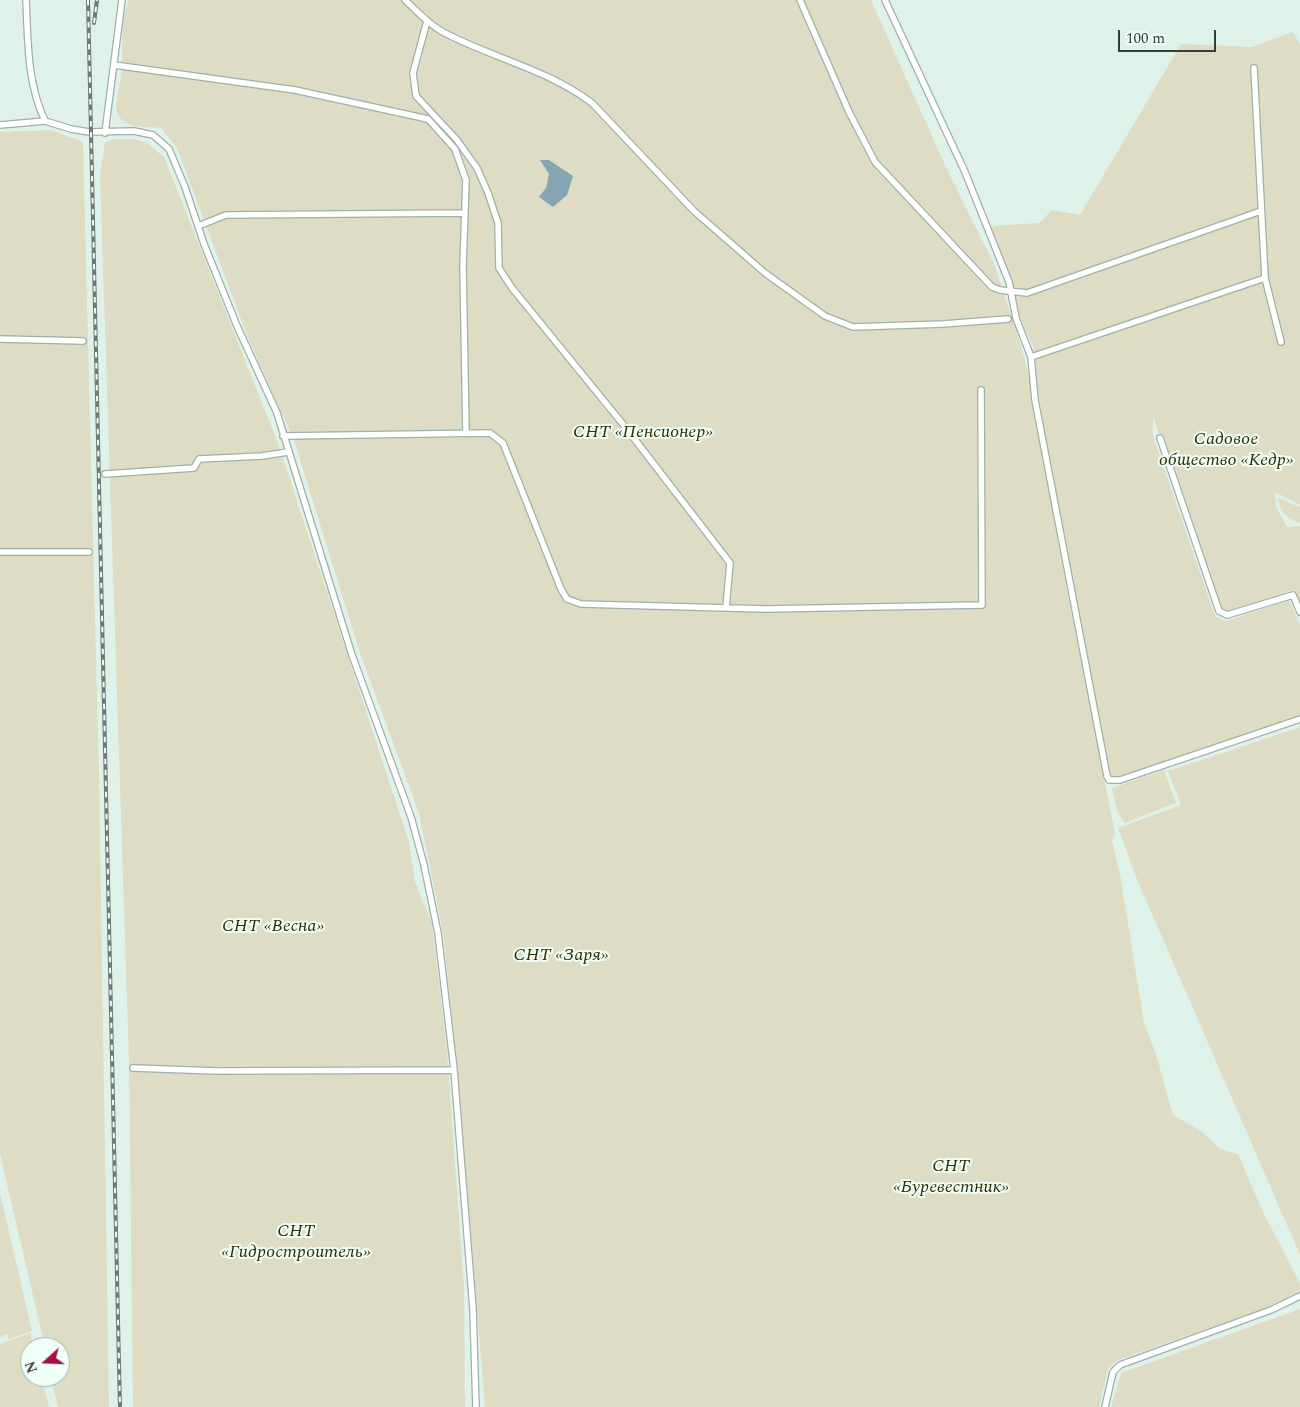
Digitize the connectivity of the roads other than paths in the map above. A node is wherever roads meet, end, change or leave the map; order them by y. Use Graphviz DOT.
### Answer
graph roads {
  1 [pos="26,0"];
  2 [pos="122,0"];
  3 [pos="404,0"];
  4 [pos="800,0"];
  5 [pos="885,0"];
  6 [pos="427,21"];
  7 [pos="114,65"];
  8 [pos="1254,68"];
  9 [pos="45,121"];
  10 [pos="0,125"];
  11 [pos="106,133"];
  12 [pos="1261,211"];
  13 [pos="465,212"];
  14 [pos="198,226"];
  15 [pos="1265,278"];
  16 [pos="1009,292"];
  17 [pos="1008,319"];
  18 [pos="0,339"];
  19 [pos="83,341"];
  20 [pos="1281,342"];
  21 [pos="1032,357"];
  22 [pos="981,390"];
  23 [pos="466,433"];
  24 [pos="283,436"];
  25 [pos="1160,438"];
  26 [pos="288,452"];
  27 [pos="105,474"];
  28 [pos="0,552"];
  29 [pos="89,552"];
  30 [pos="726,608"];
  31 [pos="1300,612"];
  32 [pos="1300,719"];
  33 [pos="133,1068"];
  34 [pos="454,1070"];
  35 [pos="1300,1296"];
  36 [pos="476,1407"];
  37 [pos="1105,1407"];
  1 -- 9 [label="street"];
  2 -- 7 [label="street"];
  3 -- 6 [label="street"];
  4 -- 16 [label="street"];
  5 -- 16 [label="street"];
  6 -- 17 [label="street"];
  6 -- 30 [label="street"];
  7 -- 11 [label="street"];
  7 -- 13 [label="street"];
  8 -- 12 [label="street"];
  9 -- 10 [label="street"];
  9 -- 11 [label="street"];
  11 -- 14 [label="street"];
  12 -- 15 [label="street"];
  12 -- 16 [label="street"];
  13 -- 14 [label="street"];
  13 -- 23 [label="street"];
  14 -- 24 [label="street"];
  15 -- 20 [label="street"];
  15 -- 21 [label="street"];
  16 -- 21 [label="street"];
  18 -- 19 [label="street"];
  21 -- 32 [label="street"];
  22 -- 30 [label="street"];
  23 -- 24 [label="street"];
  23 -- 30 [label="street"];
  24 -- 26 [label="street"];
  25 -- 31 [label="street"];
  26 -- 27 [label="street"];
  26 -- 34 [label="street"];
  28 -- 29 [label="street"];
  33 -- 34 [label="street"];
  34 -- 36 [label="street"];
  35 -- 37 [label="street"];
}
